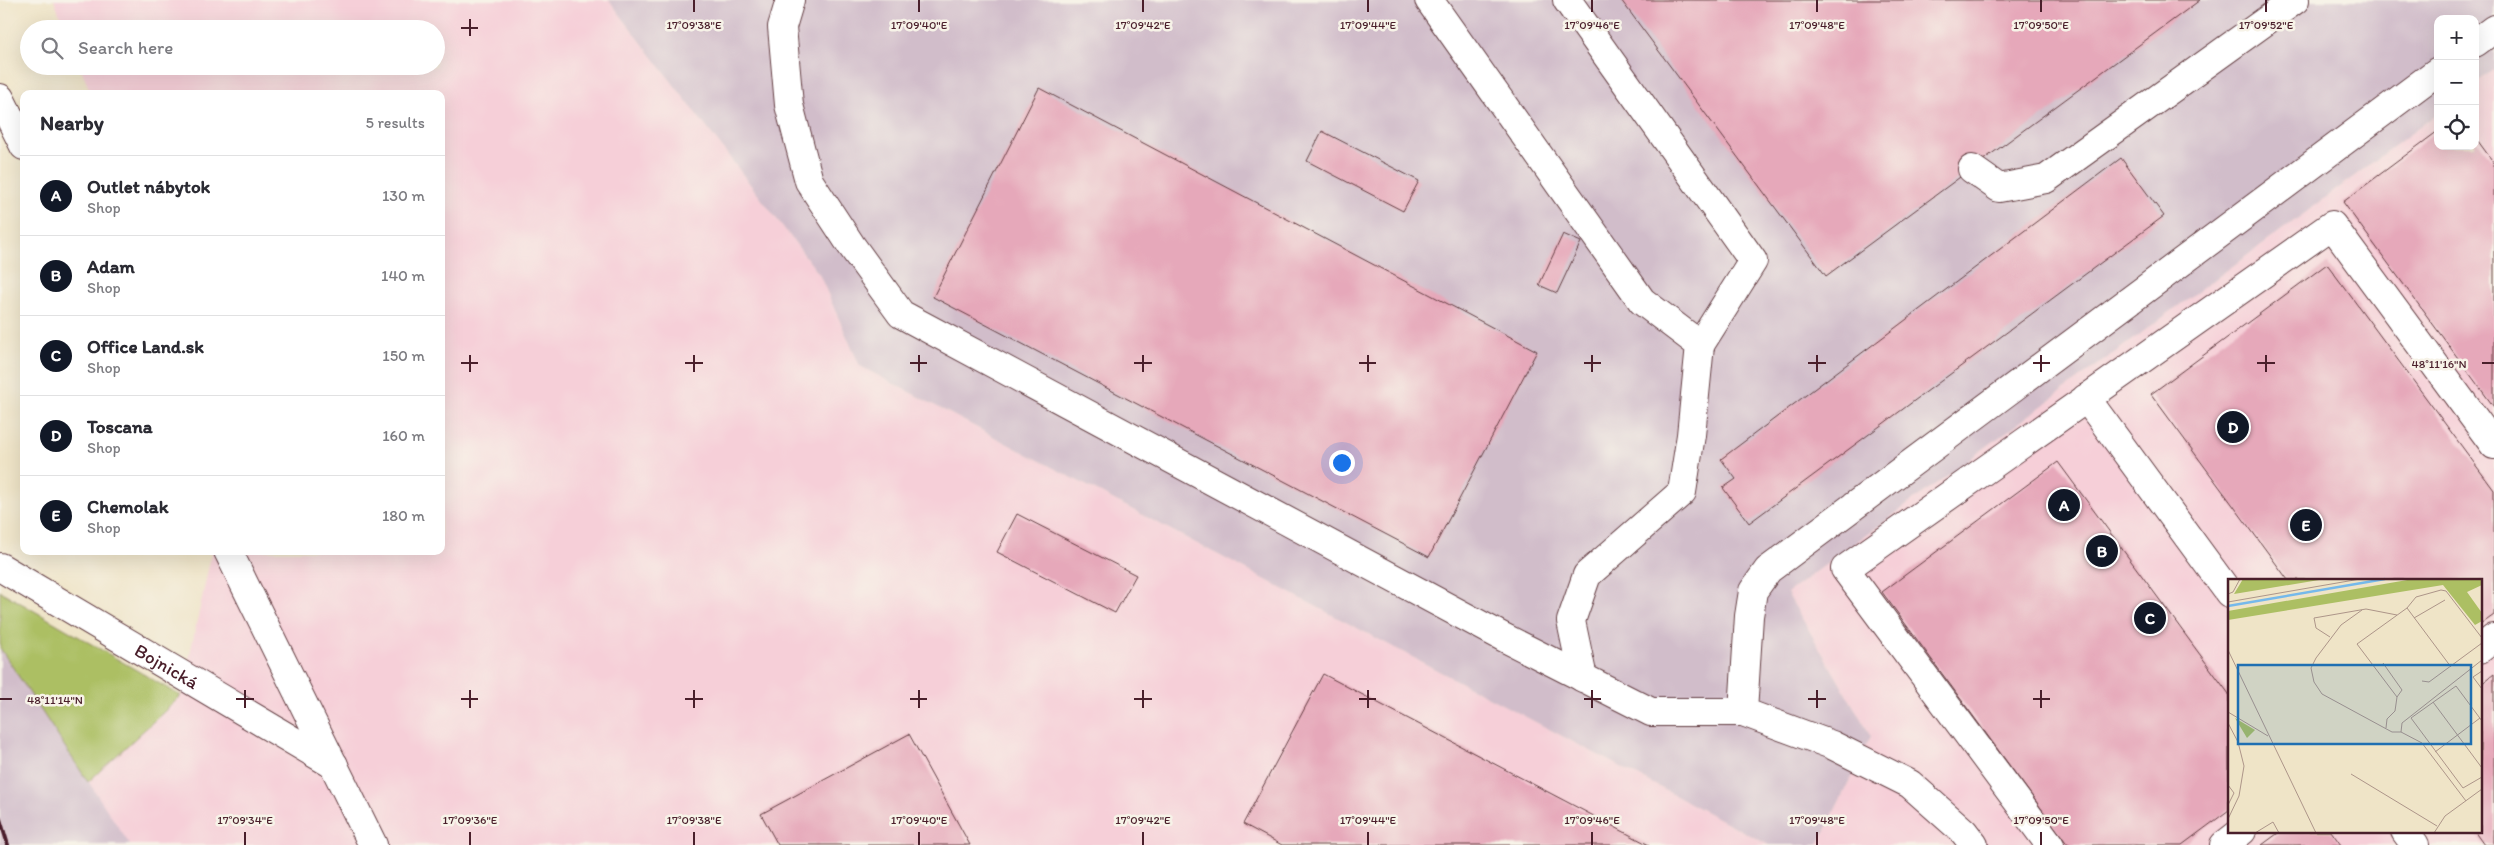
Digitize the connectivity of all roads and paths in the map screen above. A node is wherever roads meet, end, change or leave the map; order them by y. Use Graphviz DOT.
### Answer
graph roads {
  1 [pos="790,0"];
  2 [pos="1429,0"];
  3 [pos="1568,0"];
  4 [pos="2278,5"];
  5 [pos="2494,29"];
  6 [pos="2479,40"];
  7 [pos="2434,74"];
  8 [pos="0,98"];
  9 [pos="20,138"];
  10 [pos="1972,169"];
  11 [pos="1700,344"];
  12 [pos="2086,398"];
  13 [pos="2494,444"];
  14 [pos="230,555"];
  15 [pos="0,567"];
  16 [pos="2228,592"];
  17 [pos="2494,638"];
  18 [pos="2482,647"];
  19 [pos="1583,678"];
  20 [pos="1743,712"];
  21 [pos="334,765"];
  22 [pos="2241,832"];
  23 [pos="2406,832"];
  24 [pos="373,845"];
  25 [pos="1974,845"];
  26 [pos="2050,845"];
  27 [pos="2224,845"];
  28 [pos="2415,845"];
  1 -- 19 [label="street"];
  2 -- 11 [label="street"];
  3 -- 11 [label="street"];
  4 -- 10 [label="street"];
  5 -- 6 [label="street"];
  7 -- 20 [label="street"];
  8 -- 9 [label="street"];
  11 -- 19 [label="street"];
  12 -- 13 [label="street"];
  12 -- 16 [label="street"];
  12 -- 26 [label="street"];
  14 -- 21 [label="street"];
  15 -- 21 [label="street, Bojnická"];
  17 -- 18 [label="street"];
  19 -- 20 [label="street"];
  20 -- 25 [label="street"];
  21 -- 24 [label="street"];
  22 -- 27 [label="street"];
  23 -- 28 [label="street"];
}
